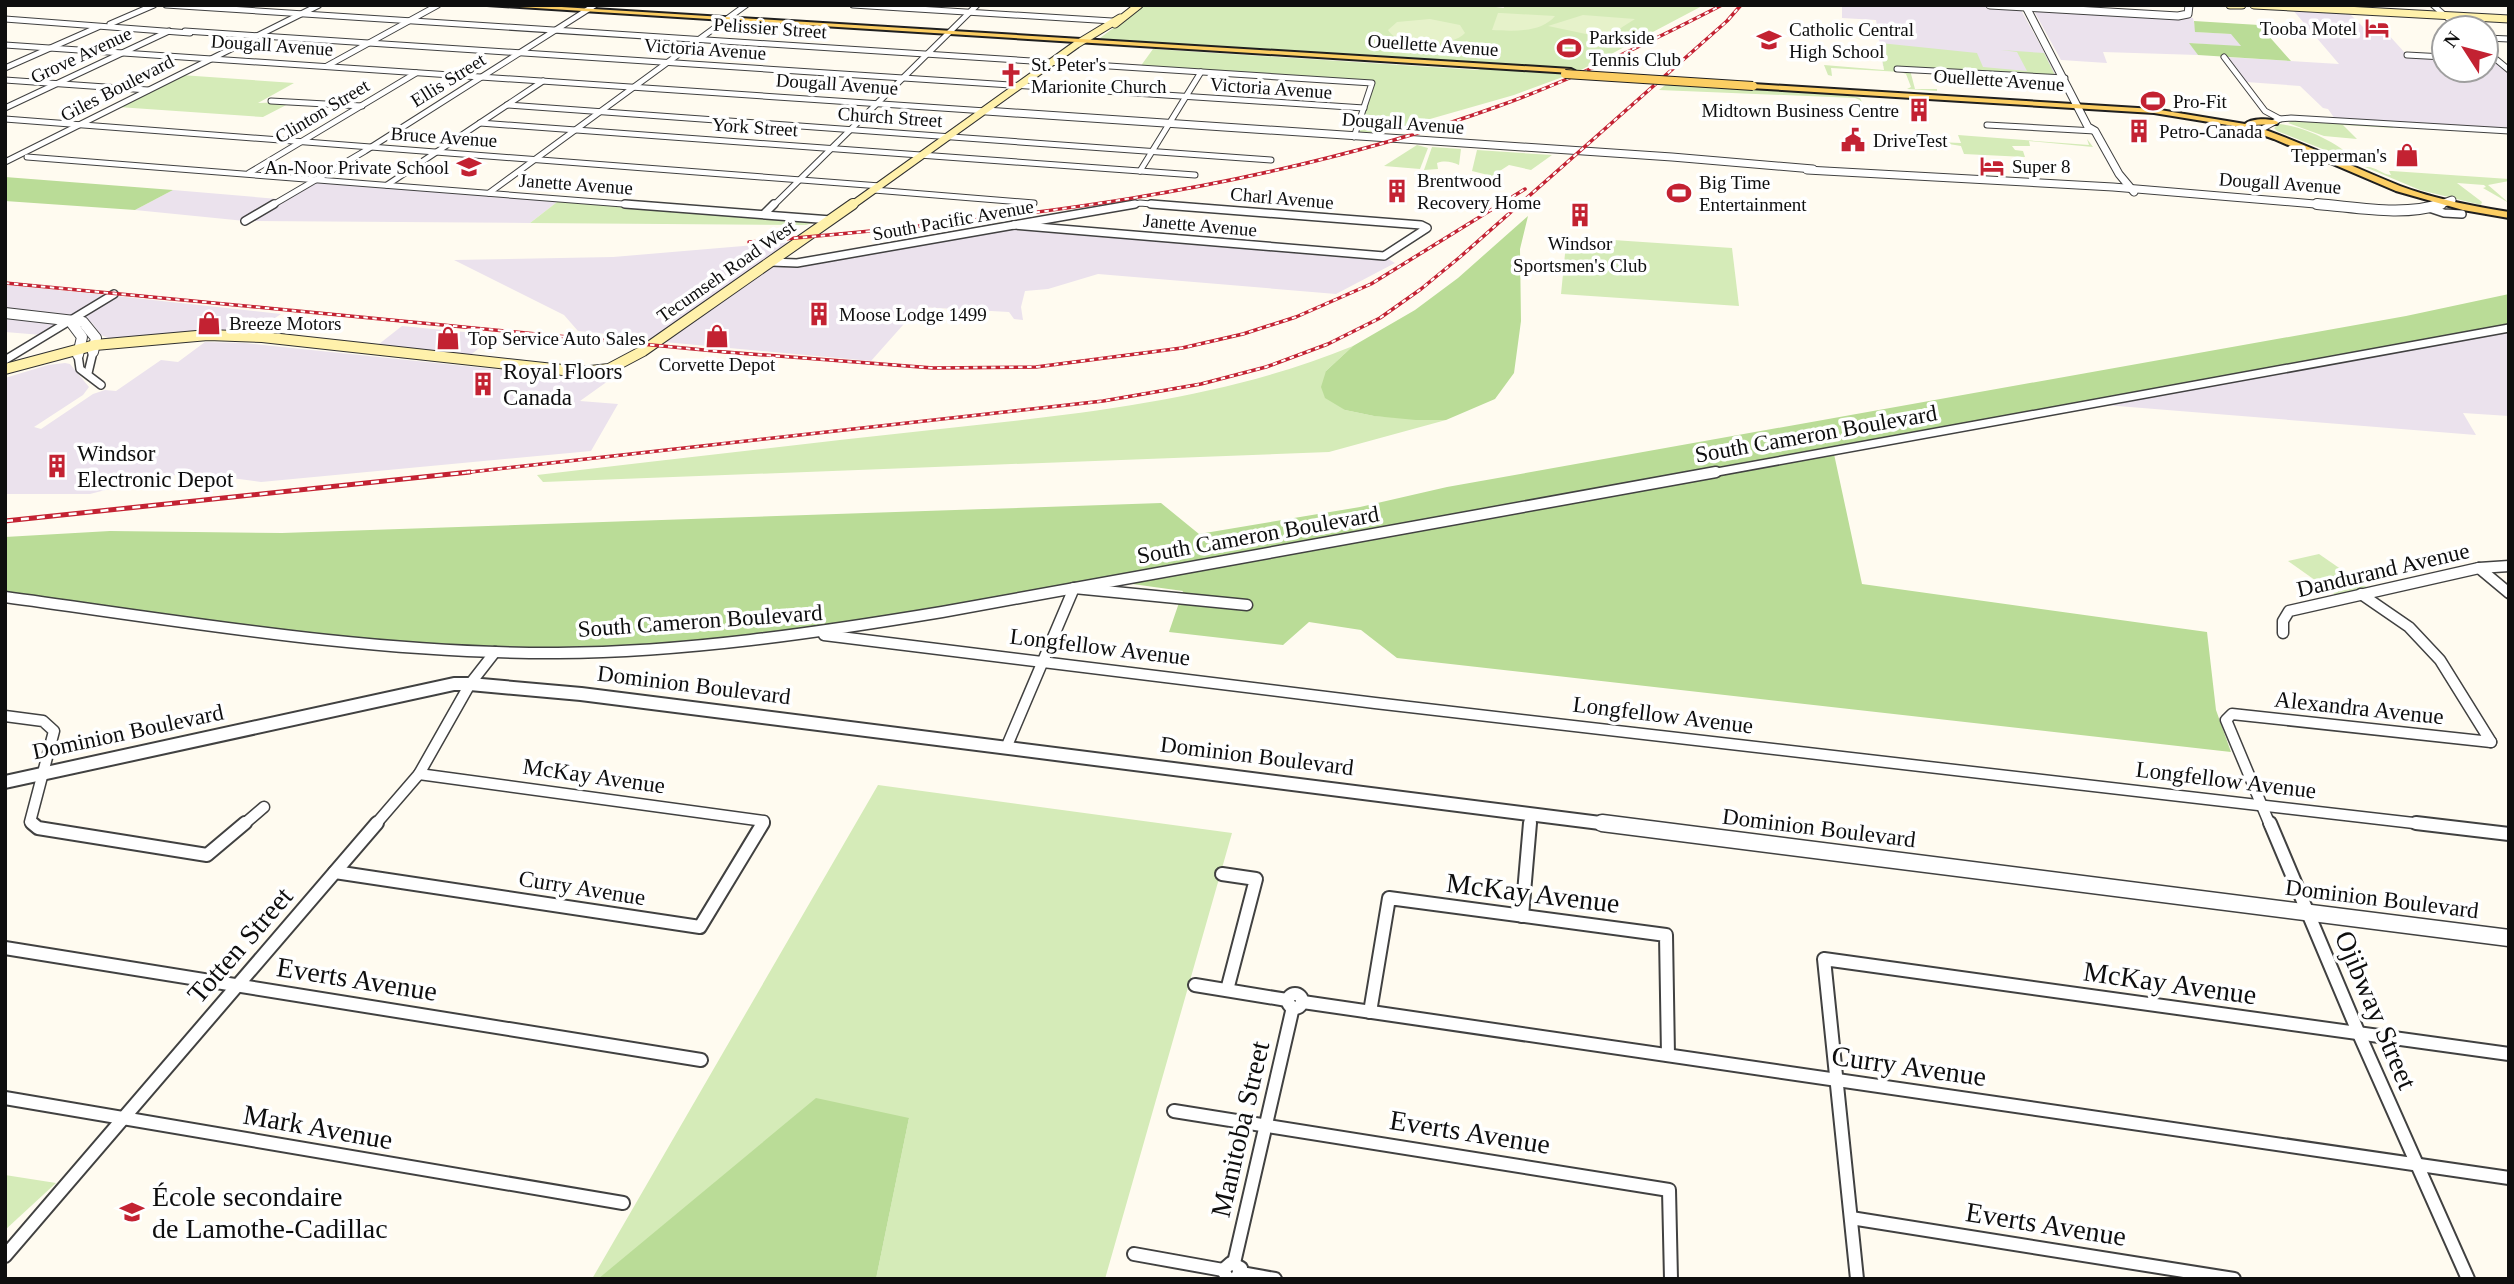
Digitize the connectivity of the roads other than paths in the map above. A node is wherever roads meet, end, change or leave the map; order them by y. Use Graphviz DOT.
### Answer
graph roads {
  1 [pos="154,5"];
  2 [pos="166,5"];
  3 [pos="309,5"];
  4 [pos="319,5"];
  5 [pos="438,5"];
  6 [pos="490,5"];
  7 [pos="595,5"];
  8 [pos="746,5"];
  9 [pos="853,5"];
  10 [pos="977,5"];
  11 [pos="1139,5"];
  12 [pos="1990,5"];
  13 [pos="2189,5"];
  14 [pos="2230,5"];
  15 [pos="2242,5"];
  16 [pos="2253,5"];
  17 [pos="2025,6"];
  18 [pos="585,11"];
  19 [pos="970,12"];
  20 [pos="292,13"];
  21 [pos="301,14"];
  22 [pos="2430,15"];
  23 [pos="5,19"];
  24 [pos="726,20"];
  25 [pos="1116,20"];
  26 [pos="410,21"];
  27 [pos="104,26"];
  28 [pos="171,30"];
  29 [pos="555,30"];
  30 [pos="948,34"];
  31 [pos="252,35"];
  32 [pos="699,39"];
  33 [pos="369,43"];
  34 [pos="1083,43"];
  35 [pos="5,45"];
  36 [pos="50,48"];
  37 [pos="123,53"];
  38 [pos="520,53"];
  39 [pos="927,54"];
  40 [pos="2407,55"];
  41 [pos="2430,56"];
  42 [pos="2224,57"];
  43 [pos="201,58"];
  44 [pos="211,59"];
  45 [pos="667,62"];
  46 [pos="1055,62"];
  47 [pos="326,66"];
  48 [pos="5,68"];
  49 [pos="1897,69"];
  50 [pos="1201,72"];
  51 [pos="417,73"];
  52 [pos="481,77"];
  53 [pos="901,78"];
  54 [pos="2066,78"];
  55 [pos="5,80"];
  56 [pos="543,81"];
  57 [pos="57,84"];
  58 [pos="1023,85"];
  59 [pos="633,87"];
  60 [pos="137,90"];
  61 [pos="148,90"];
  62 [pos="1186,96"];
  63 [pos="271,101"];
  64 [pos="877,104"];
  65 [pos="506,105"];
  66 [pos="2081,105"];
  67 [pos="362,106"];
  68 [pos="5,108"];
  69 [pos="1363,108"];
  70 [pos="986,111"];
  71 [pos="599,112"];
  72 [pos="5,119"];
  73 [pos="2277,120"];
  74 [pos="480,123"];
  75 [pos="2249,123"];
  76 [pos="69,124"];
  77 [pos="80,124"];
  78 [pos="1169,124"];
  79 [pos="1987,125"];
  80 [pos="2262,129"];
  81 [pos="575,130"];
  82 [pos="850,130"];
  83 [pos="2095,131"];
  84 [pos="2509,131"];
  85 [pos="950,137"];
  86 [pos="1354,137"];
  87 [pos="302,142"];
  88 [pos="371,147"];
  89 [pos="831,149"];
  90 [pos="436,152"];
  91 [pos="1152,152"];
  92 [pos="923,155"];
  93 [pos="5,156"];
  94 [pos="16,157"];
  95 [pos="535,159"];
  96 [pos="1271,160"];
  97 [pos="5,162"];
  98 [pos="1140,171"];
  99 [pos="245,175"];
  100 [pos="1195,175"];
  101 [pos="318,180"];
  102 [pos="799,180"];
  103 [pos="387,185"];
  104 [pos="877,188"];
  105 [pos="2128,190"];
  106 [pos="489,193"];
  107 [pos="2440,202"];
  108 [pos="1034,203"];
  109 [pos="1140,203"];
  110 [pos="2385,208"];
  111 [pos="2509,213"];
  112 [pos="764,214"];
  113 [pos="2462,214"];
  114 [pos="831,220"];
  115 [pos="245,221"];
  116 [pos="1014,225"];
  117 [pos="1384,256"];
  118 [pos="771,262"];
  119 [pos="114,294"];
  120 [pos="5,313"];
  121 [pos="70,321"];
  122 [pos="2509,328"];
  123 [pos="94,349"];
  124 [pos="359,350"];
  125 [pos="79,352"];
  126 [pos="5,360"];
  127 [pos="5,372"];
  128 [pos="88,373"];
  129 [pos="101,385"];
  130 [pos="2509,566"];
  131 [pos="2479,568"];
  132 [pos="1074,589"];
  133 [pos="2509,593"];
  134 [pos="2361,594"];
  135 [pos="5,597"];
  136 [pos="1247,605"];
  137 [pos="2283,633"];
  138 [pos="813,634"];
  139 [pos="495,652"];
  140 [pos="1044,661"];
  141 [pos="470,684"];
  142 [pos="5,716"];
  143 [pos="2226,720"];
  144 [pos="1006,748"];
  145 [pos="43,774"];
  146 [pos="419,774"];
  147 [pos="5,782"];
  148 [pos="2264,806"];
  149 [pos="264,807"];
  150 [pos="1531,814"];
  151 [pos="764,821"];
  152 [pos="2509,835"];
  153 [pos="335,872"];
  154 [pos="1222,874"];
  155 [pos="2309,913"];
  156 [pos="1522,916"];
  157 [pos="2509,938"];
  158 [pos="5,948"];
  159 [pos="238,985"];
  160 [pos="1195,985"];
  161 [pos="1227,990"];
  162 [pos="1294,1003"];
  163 [pos="1370,1012"];
  164 [pos="2359,1034"];
  165 [pos="2509,1054"];
  166 [pos="1668,1055"];
  167 [pos="701,1060"];
  168 [pos="1836,1080"];
  169 [pos="5,1098"];
  170 [pos="1174,1111"];
  171 [pos="123,1119"];
  172 [pos="1266,1124"];
  173 [pos="2416,1165"];
  174 [pos="2509,1178"];
  175 [pos="623,1203"];
  176 [pos="1851,1219"];
  177 [pos="1134,1254"];
  178 [pos="5,1256"];
  179 [pos="1232,1273"];
  180 [pos="1275,1279"];
  181 [pos="1671,1279"];
  182 [pos="1857,1279"];
  183 [pos="2234,1279"];
  184 [pos="2468,1279"];
  1 -- 27 [label="street"];
  2 -- 20 [label="street, Pelissier Street"];
  3 -- 20 [label="street, Giles Boulevard"];
  4 -- 21 [label="street, Giles Boulevard"];
  5 -- 26 [label="street"];
  6 -- 18 [label="main road, Ouellette Avenue"];
  7 -- 18 [label="street, Ellis Street"];
  8 -- 24 [label="street"];
  9 -- 19 [label="street"];
  10 -- 19 [label="street"];
  11 -- 25 [label="main road, Tecumseh Road West"];
  12 -- 17 [label="street"];
  13 -- 17 [label="street"];
  14 -- 15 [label="main road"];
  16 -- 22 [label="main road"];
  17 -- 54 [label="street"];
  18 -- 24 [label="main road, Ouellette Avenue"];
  18 -- 29 [label="street, Ellis Street"];
  19 -- 25 [label="street"];
  19 -- 30 [label="street"];
  20 -- 21 [label="street, Pelissier Street"];
  20 -- 31 [label="street, Giles Boulevard"];
  21 -- 26 [label="street, Pelissier Street"];
  21 -- 31 [label="street, Giles Boulevard"];
  23 -- 27 [label="street, Victoria Avenue"];
  24 -- 30 [label="main road, Ouellette Avenue"];
  24 -- 32 [label="street"];
  25 -- 34 [label="main road, Tecumseh Road West"];
  26 -- 29 [label="street, Pelissier Street"];
  26 -- 33 [label="street"];
  27 -- 28 [label="street, Victoria Avenue"];
  27 -- 36 [label="street"];
  28 -- 31 [label="street, Victoria Avenue"];
  28 -- 37 [label="street, Grove Avenue"];
  29 -- 32 [label="street, Pelissier Street"];
  29 -- 38 [label="street, Ellis Street"];
  30 -- 34 [label="main road, Ouellette Avenue"];
  30 -- 39 [label="street"];
  31 -- 33 [label="street, Victoria Avenue"];
  31 -- 43 [label="street, Giles Boulevard"];
  31 -- 44 [label="street, Giles Boulevard"];
  32 -- 39 [label="street, Pelissier Street"];
  32 -- 45 [label="street"];
  33 -- 38 [label="street, Victoria Avenue"];
  33 -- 47 [label="street"];
  34 -- 46 [label="main road, Tecumseh Road West"];
  34 -- 66 [label="main road, Ouellette Avenue, bridge"];
  35 -- 36 [label="street, Dougall Avenue"];
  36 -- 37 [label="street, Dougall Avenue"];
  36 -- 48 [label="street"];
  37 -- 43 [label="street, Dougall Avenue"];
  37 -- 57 [label="street, Grove Avenue"];
  38 -- 45 [label="street, Victoria Avenue"];
  38 -- 52 [label="street, Ellis Street"];
  39 -- 46 [label="street, Pelissier Street"];
  39 -- 53 [label="street"];
  40 -- 41 [label="street"];
  42 -- 73 [label="street"];
  43 -- 44 [label="street, Dougall Avenue"];
  43 -- 60 [label="street, Giles Boulevard"];
  44 -- 47 [label="street, Dougall Avenue"];
  44 -- 61 [label="street, Giles Boulevard"];
  45 -- 53 [label="street, Victoria Avenue"];
  45 -- 59 [label="street"];
  46 -- 50 [label="street, Pelissier Street"];
  46 -- 58 [label="main road, Tecumseh Road West"];
  47 -- 51 [label="street, Dougall Avenue"];
  49 -- 54 [label="street"];
  50 -- 62 [label="street"];
  50 -- 69 [label="street, Pelissier Street"];
  51 -- 52 [label="street, Dougall Avenue"];
  51 -- 67 [label="street, Clinton Street"];
  52 -- 56 [label="street, Dougall Avenue"];
  52 -- 88 [label="street, Ellis Street"];
  53 -- 58 [label="street, Victoria Avenue"];
  53 -- 64 [label="street"];
  54 -- 66 [label="street"];
  55 -- 57 [label="street"];
  56 -- 59 [label="street, Dougall Avenue"];
  56 -- 65 [label="street"];
  57 -- 60 [label="street"];
  57 -- 68 [label="street, Grove Avenue"];
  58 -- 62 [label="street, Victoria Avenue"];
  58 -- 70 [label="main road, Tecumseh Road West"];
  59 -- 64 [label="street, Dougall Avenue"];
  59 -- 71 [label="street"];
  60 -- 61 [label="street"];
  60 -- 76 [label="street, Giles Boulevard"];
  61 -- 77 [label="street, Giles Boulevard"];
  62 -- 69 [label="street, Victoria Avenue"];
  62 -- 78 [label="street"];
  63 -- 67 [label="street"];
  64 -- 70 [label="street, Dougall Avenue"];
  64 -- 82 [label="street"];
  65 -- 71 [label="street, Church Street"];
  65 -- 74 [label="street"];
  66 -- 75 [label="main road, Ouellette Avenue"];
  66 -- 80 [label="main road, Ouellette Avenue"];
  66 -- 83 [label="street"];
  67 -- 87 [label="street, Clinton Street"];
  69 -- 86 [label="street"];
  70 -- 78 [label="street, Dougall Avenue"];
  70 -- 85 [label="main road, Tecumseh Road West"];
  71 -- 81 [label="street"];
  71 -- 82 [label="street, Church Street"];
  72 -- 76 [label="street, Bruce Avenue"];
  73 -- 75 [label="main road"];
  73 -- 80 [label="street"];
  73 -- 84 [label="street"];
  74 -- 81 [label="street, York Street"];
  74 -- 90 [label="street"];
  75 -- 80 [label="main road, Ouellette Avenue"];
  76 -- 77 [label="street, Bruce Avenue"];
  76 -- 93 [label="street, Giles Boulevard"];
  77 -- 87 [label="street, Bruce Avenue"];
  77 -- 94 [label="street, Giles Boulevard"];
  78 -- 86 [label="street, Dougall Avenue"];
  78 -- 91 [label="street"];
  79 -- 83 [label="street"];
  80 -- 107 [label="main road, Ouellette Avenue"];
  81 -- 89 [label="street, York Street"];
  81 -- 95 [label="street"];
  82 -- 85 [label="street, Church Street"];
  82 -- 89 [label="street"];
  83 -- 105 [label="street"];
  85 -- 91 [label="street, Church Street"];
  85 -- 92 [label="main road, Tecumseh Road West"];
  86 -- 105 [label="street, Dougall Avenue"];
  87 -- 88 [label="street, Bruce Avenue"];
  87 -- 99 [label="street, Clinton Street"];
  88 -- 90 [label="street, Bruce Avenue"];
  88 -- 101 [label="street, Ellis Street"];
  89 -- 92 [label="street, York Street"];
  89 -- 102 [label="street"];
  90 -- 95 [label="street, Bruce Avenue"];
  90 -- 103 [label="street"];
  91 -- 96 [label="street, Church Street"];
  91 -- 98 [label="street"];
  92 -- 98 [label="street, York Street"];
  92 -- 104 [label="main road, Tecumseh Road West"];
  93 -- 94 [label="street, Janette Avenue"];
  94 -- 97 [label="street, Giles Boulevard"];
  94 -- 99 [label="street, Janette Avenue"];
  95 -- 102 [label="street, Bruce Avenue"];
  95 -- 106 [label="street"];
  98 -- 100 [label="street, York Street"];
  99 -- 101 [label="street, Janette Avenue"];
  101 -- 103 [label="street, Janette Avenue"];
  101 -- 115 [label="street, Ellis Street"];
  102 -- 104 [label="street, Bruce Avenue"];
  102 -- 112 [label="street"];
  103 -- 106 [label="street, Janette Avenue"];
  104 -- 108 [label="street, Bruce Avenue"];
  104 -- 114 [label="main road, Tecumseh Road West"];
  105 -- 110 [label="street, Dougall Avenue"];
  106 -- 112 [label="street, Janette Avenue"];
  107 -- 110 [label="street, Dougall Avenue"];
  107 -- 111 [label="main road, Dougall Avenue"];
  107 -- 113 [label="street"];
  109 -- 116 [label="street, South Pacific Avenue"];
  109 -- 117 [label="street, Charl Avenue"];
  112 -- 114 [label="street, Janette Avenue"];
  114 -- 118 [label="main road, Tecumseh Road West"];
  116 -- 117 [label="street, Janette Avenue"];
  116 -- 118 [label="street, South Pacific Avenue"];
  118 -- 124 [label="main road, Tecumseh Road West"];
  119 -- 121 [label="street"];
  120 -- 121 [label="street"];
  121 -- 123 [label="street"];
  121 -- 125 [label="street"];
  121 -- 126 [label="street"];
  122 -- 132 [label="street, South Cameron Boulevard"];
  123 -- 124 [label="main road, Tecumseh Road West"];
  123 -- 125 [label="main road, Tecumseh Road West"];
  123 -- 128 [label="street"];
  125 -- 127 [label="main road, Tecumseh Road West"];
  125 -- 128 [label="street"];
  128 -- 129 [label="street"];
  130 -- 131 [label="street, Dandurand Avenue"];
  131 -- 133 [label="street"];
  131 -- 134 [label="street, Dandurand Avenue"];
  132 -- 136 [label="street"];
  132 -- 138 [label="street, South Cameron Boulevard"];
  132 -- 140 [label="street"];
  134 -- 137 [label="street, Dandurand Avenue"];
  134 -- 143 [label="street, Alexandra Avenue"];
  135 -- 139 [label="street, South Cameron Boulevard"];
  138 -- 139 [label="street, South Cameron Boulevard"];
  138 -- 140 [label="street, Longfellow Avenue"];
  139 -- 141 [label="street, Totten Street"];
  140 -- 144 [label="street"];
  140 -- 148 [label="street, Longfellow Avenue"];
  141 -- 144 [label="street, Dominion Boulevard"];
  141 -- 145 [label="street, Dominion Boulevard"];
  141 -- 146 [label="street, Totten Street"];
  142 -- 145 [label="street"];
  143 -- 148 [label="street, Ojibway Street"];
  144 -- 150 [label="street, Dominion Boulevard"];
  145 -- 147 [label="street, Dominion Boulevard"];
  145 -- 149 [label="street"];
  146 -- 151 [label="street, McKay Avenue"];
  146 -- 153 [label="street, Totten Street"];
  148 -- 152 [label="street, Longfellow Avenue"];
  148 -- 155 [label="street, Ojibway Street"];
  150 -- 155 [label="street, Dominion Boulevard"];
  150 -- 156 [label="street"];
  151 -- 153 [label="street, Curry Avenue"];
  153 -- 159 [label="street, Totten Street"];
  154 -- 161 [label="street"];
  155 -- 157 [label="street, Dominion Boulevard"];
  155 -- 164 [label="street, Ojibway Street"];
  156 -- 163 [label="street, McKay Avenue"];
  156 -- 166 [label="street, McKay Avenue"];
  158 -- 159 [label="street, Everts Avenue"];
  159 -- 167 [label="street, Everts Avenue"];
  159 -- 171 [label="street, Totten Street"];
  160 -- 161 [label="street, Curry Avenue"];
  161 -- 162 [label="street, Curry Avenue"];
  162 -- 163 [label="street, Curry Avenue"];
  162 -- 172 [label="street, Manitoba Street"];
  163 -- 166 [label="street, Curry Avenue"];
  164 -- 165 [label="street, McKay Avenue"];
  164 -- 168 [label="street, McKay Avenue"];
  164 -- 173 [label="street, Ojibway Street"];
  166 -- 168 [label="street, Curry Avenue"];
  168 -- 173 [label="street, Curry Avenue"];
  168 -- 176 [label="street"];
  169 -- 171 [label="street, Mark Avenue"];
  170 -- 172 [label="street, Everts Avenue"];
  171 -- 175 [label="street, Mark Avenue"];
  171 -- 178 [label="street, Totten Street"];
  172 -- 179 [label="street, Manitoba Street"];
  172 -- 181 [label="street, Everts Avenue"];
  173 -- 174 [label="street, Curry Avenue"];
  173 -- 184 [label="street, Ojibway Street"];
  176 -- 182 [label="street"];
  176 -- 183 [label="street, Everts Avenue"];
  177 -- 179 [label="street"];
  179 -- 180 [label="street"];
}
